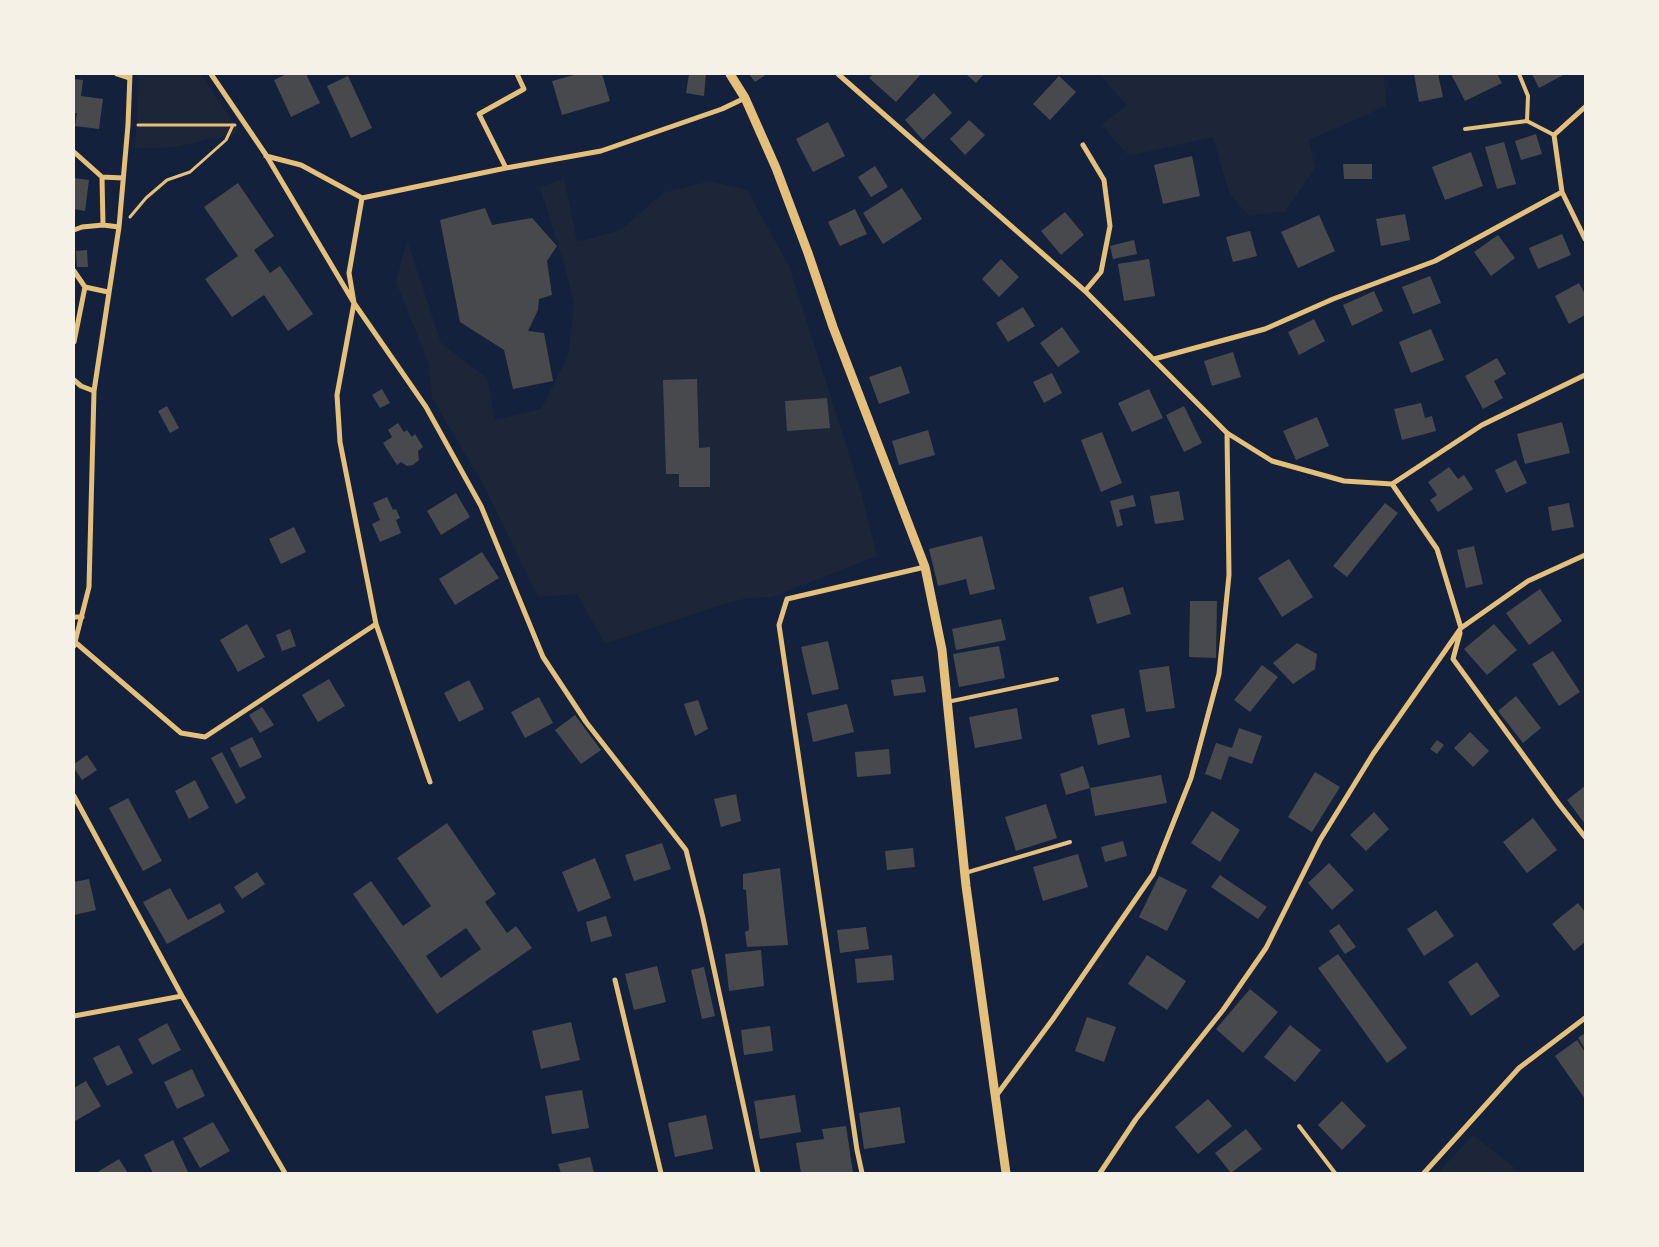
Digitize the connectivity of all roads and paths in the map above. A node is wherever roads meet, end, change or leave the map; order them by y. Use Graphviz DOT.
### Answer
graph roads {
  1 [pos="117,74"];
  2 [pos="211,74"];
  3 [pos="517,74"];
  4 [pos="730,74"];
  5 [pos="840,74"];
  6 [pos="1519,74"];
  7 [pos="129,76"];
  8 [pos="745,98"];
  9 [pos="1585,107"];
  10 [pos="1527,121"];
  11 [pos="128,125"];
  12 [pos="234,125"];
  13 [pos="246,126"];
  14 [pos="1465,129"];
  15 [pos="1554,135"];
  16 [pos="1083,145"];
  17 [pos="74,152"];
  18 [pos="266,155"];
  19 [pos="506,168"];
  20 [pos="102,177"];
  21 [pos="123,178"];
  22 [pos="1562,192"];
  23 [pos="362,198"];
  24 [pos="120,219"];
  25 [pos="103,225"];
  26 [pos="119,227"];
  27 [pos="74,230"];
  28 [pos="1585,238"];
  29 [pos="74,271"];
  30 [pos="85,287"];
  31 [pos="1085,291"];
  32 [pos="108,292"];
  33 [pos="354,303"];
  34 [pos="74,342"];
  35 [pos="1154,359"];
  36 [pos="1585,375"];
  37 [pos="74,380"];
  38 [pos="94,391"];
  39 [pos="1227,433"];
  40 [pos="1392,484"];
  41 [pos="1585,556"];
  42 [pos="925,567"];
  43 [pos="74,617"];
  44 [pos="82,617"];
  45 [pos="376,624"];
  46 [pos="1461,628"];
  47 [pos="74,644"];
  48 [pos="1057,679"];
  49 [pos="947,702"];
  50 [pos="430,782"];
  51 [pos="74,796"];
  52 [pos="1585,837"];
  53 [pos="1070,842"];
  54 [pos="965,873"];
  55 [pos="615,980"];
  56 [pos="182,996"];
  57 [pos="74,1016"];
  58 [pos="1585,1018"];
  59 [pos="996,1096"];
  60 [pos="1299,1126"];
  61 [pos="285,1173"];
  62 [pos="661,1173"];
  63 [pos="758,1173"];
  64 [pos="862,1173"];
  65 [pos="1006,1173"];
  66 [pos="1100,1173"];
  67 [pos="1335,1173"];
  68 [pos="1425,1173"];
  1 -- 7 [label="street"];
  2 -- 13 [label="street"];
  3 -- 19 [label="street"];
  4 -- 8 [label="street"];
  5 -- 31 [label="street"];
  6 -- 10 [label="lane"];
  7 -- 11 [label="street"];
  8 -- 19 [label="street"];
  8 -- 42 [label="street"];
  9 -- 15 [label="street"];
  10 -- 14 [label="lane"];
  10 -- 15 [label="lane"];
  11 -- 12 [label="path"];
  11 -- 21 [label="street"];
  12 -- 13 [label="path"];
  12 -- 24 [label="path"];
  13 -- 18 [label="street"];
  15 -- 22 [label="street"];
  16 -- 31 [label="street"];
  17 -- 20 [label="street"];
  18 -- 23 [label="street"];
  18 -- 33 [label="street"];
  19 -- 23 [label="street"];
  20 -- 21 [label="street"];
  20 -- 25 [label="street"];
  21 -- 24 [label="street"];
  22 -- 28 [label="street"];
  22 -- 35 [label="street"];
  23 -- 33 [label="street"];
  24 -- 26 [label="street"];
  25 -- 26 [label="street"];
  25 -- 27 [label="street"];
  26 -- 32 [label="street"];
  29 -- 30 [label="street"];
  30 -- 32 [label="street"];
  30 -- 34 [label="street"];
  31 -- 35 [label="street"];
  32 -- 38 [label="street"];
  33 -- 45 [label="street"];
  33 -- 63 [label="street"];
  35 -- 39 [label="street"];
  36 -- 40 [label="street"];
  37 -- 38 [label="street"];
  38 -- 44 [label="street"];
  39 -- 40 [label="street"];
  39 -- 59 [label="street"];
  40 -- 46 [label="street"];
  41 -- 46 [label="street"];
  42 -- 49 [label="street"];
  42 -- 64 [label="street"];
  43 -- 44 [label="street"];
  44 -- 47 [label="street"];
  45 -- 47 [label="street"];
  45 -- 50 [label="street"];
  46 -- 52 [label="street"];
  46 -- 66 [label="street"];
  48 -- 49 [label="lane"];
  49 -- 54 [label="street"];
  51 -- 56 [label="street"];
  53 -- 54 [label="lane"];
  54 -- 59 [label="street"];
  55 -- 62 [label="street"];
  56 -- 57 [label="street"];
  56 -- 61 [label="street"];
  58 -- 68 [label="street"];
  59 -- 65 [label="street"];
  60 -- 67 [label="lane"];
}
